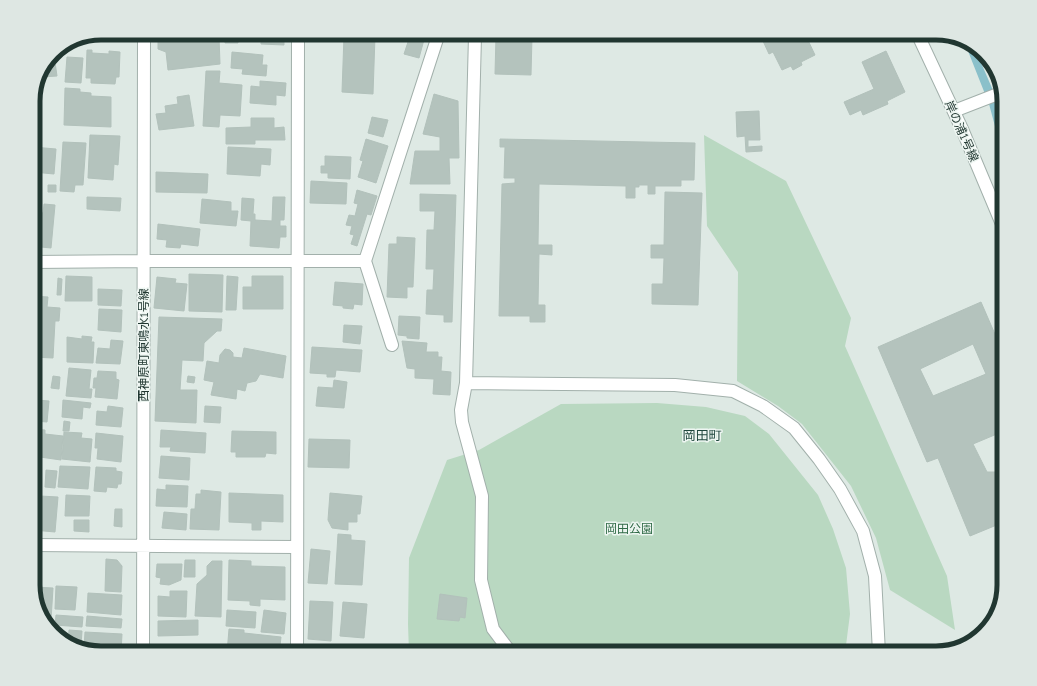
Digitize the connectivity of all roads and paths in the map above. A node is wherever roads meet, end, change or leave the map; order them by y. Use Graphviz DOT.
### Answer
graph roads {
  1 [pos="144,40"];
  2 [pos="298,40"];
  3 [pos="437,40"];
  4 [pos="475,40"];
  5 [pos="920,40"];
  6 [pos="996,95"];
  7 [pos="954,111"];
  8 [pos="997,212"];
  9 [pos="142,261"];
  10 [pos="40,262"];
  11 [pos="297,262"];
  12 [pos="365,262"];
  13 [pos="392,344"];
  14 [pos="466,383"];
  15 [pos="40,545"];
  16 [pos="142,545"];
  17 [pos="296,547"];
  18 [pos="143,646"];
  19 [pos="297,646"];
  20 [pos="506,646"];
  21 [pos="879,646"];
  1 -- 9 [label="street, 西神原町東鳴水1号線"];
  2 -- 11 [label="street"];
  3 -- 12 [label="street"];
  4 -- 14 [label="street"];
  5 -- 7 [label="street, 岸の浦1号線"];
  6 -- 7 [label="street"];
  7 -- 8 [label="street, 岸の浦1号線"];
  9 -- 10 [label="street"];
  9 -- 11 [label="street"];
  9 -- 16 [label="street, 西神原町東鳴水1号線"];
  11 -- 12 [label="street"];
  11 -- 17 [label="street"];
  12 -- 13 [label="street"];
  14 -- 20 [label="street"];
  14 -- 21 [label="street"];
  15 -- 16 [label="street"];
  16 -- 17 [label="street"];
  16 -- 18 [label="street, 西神原町東鳴水1号線"];
  17 -- 19 [label="street"];
}
